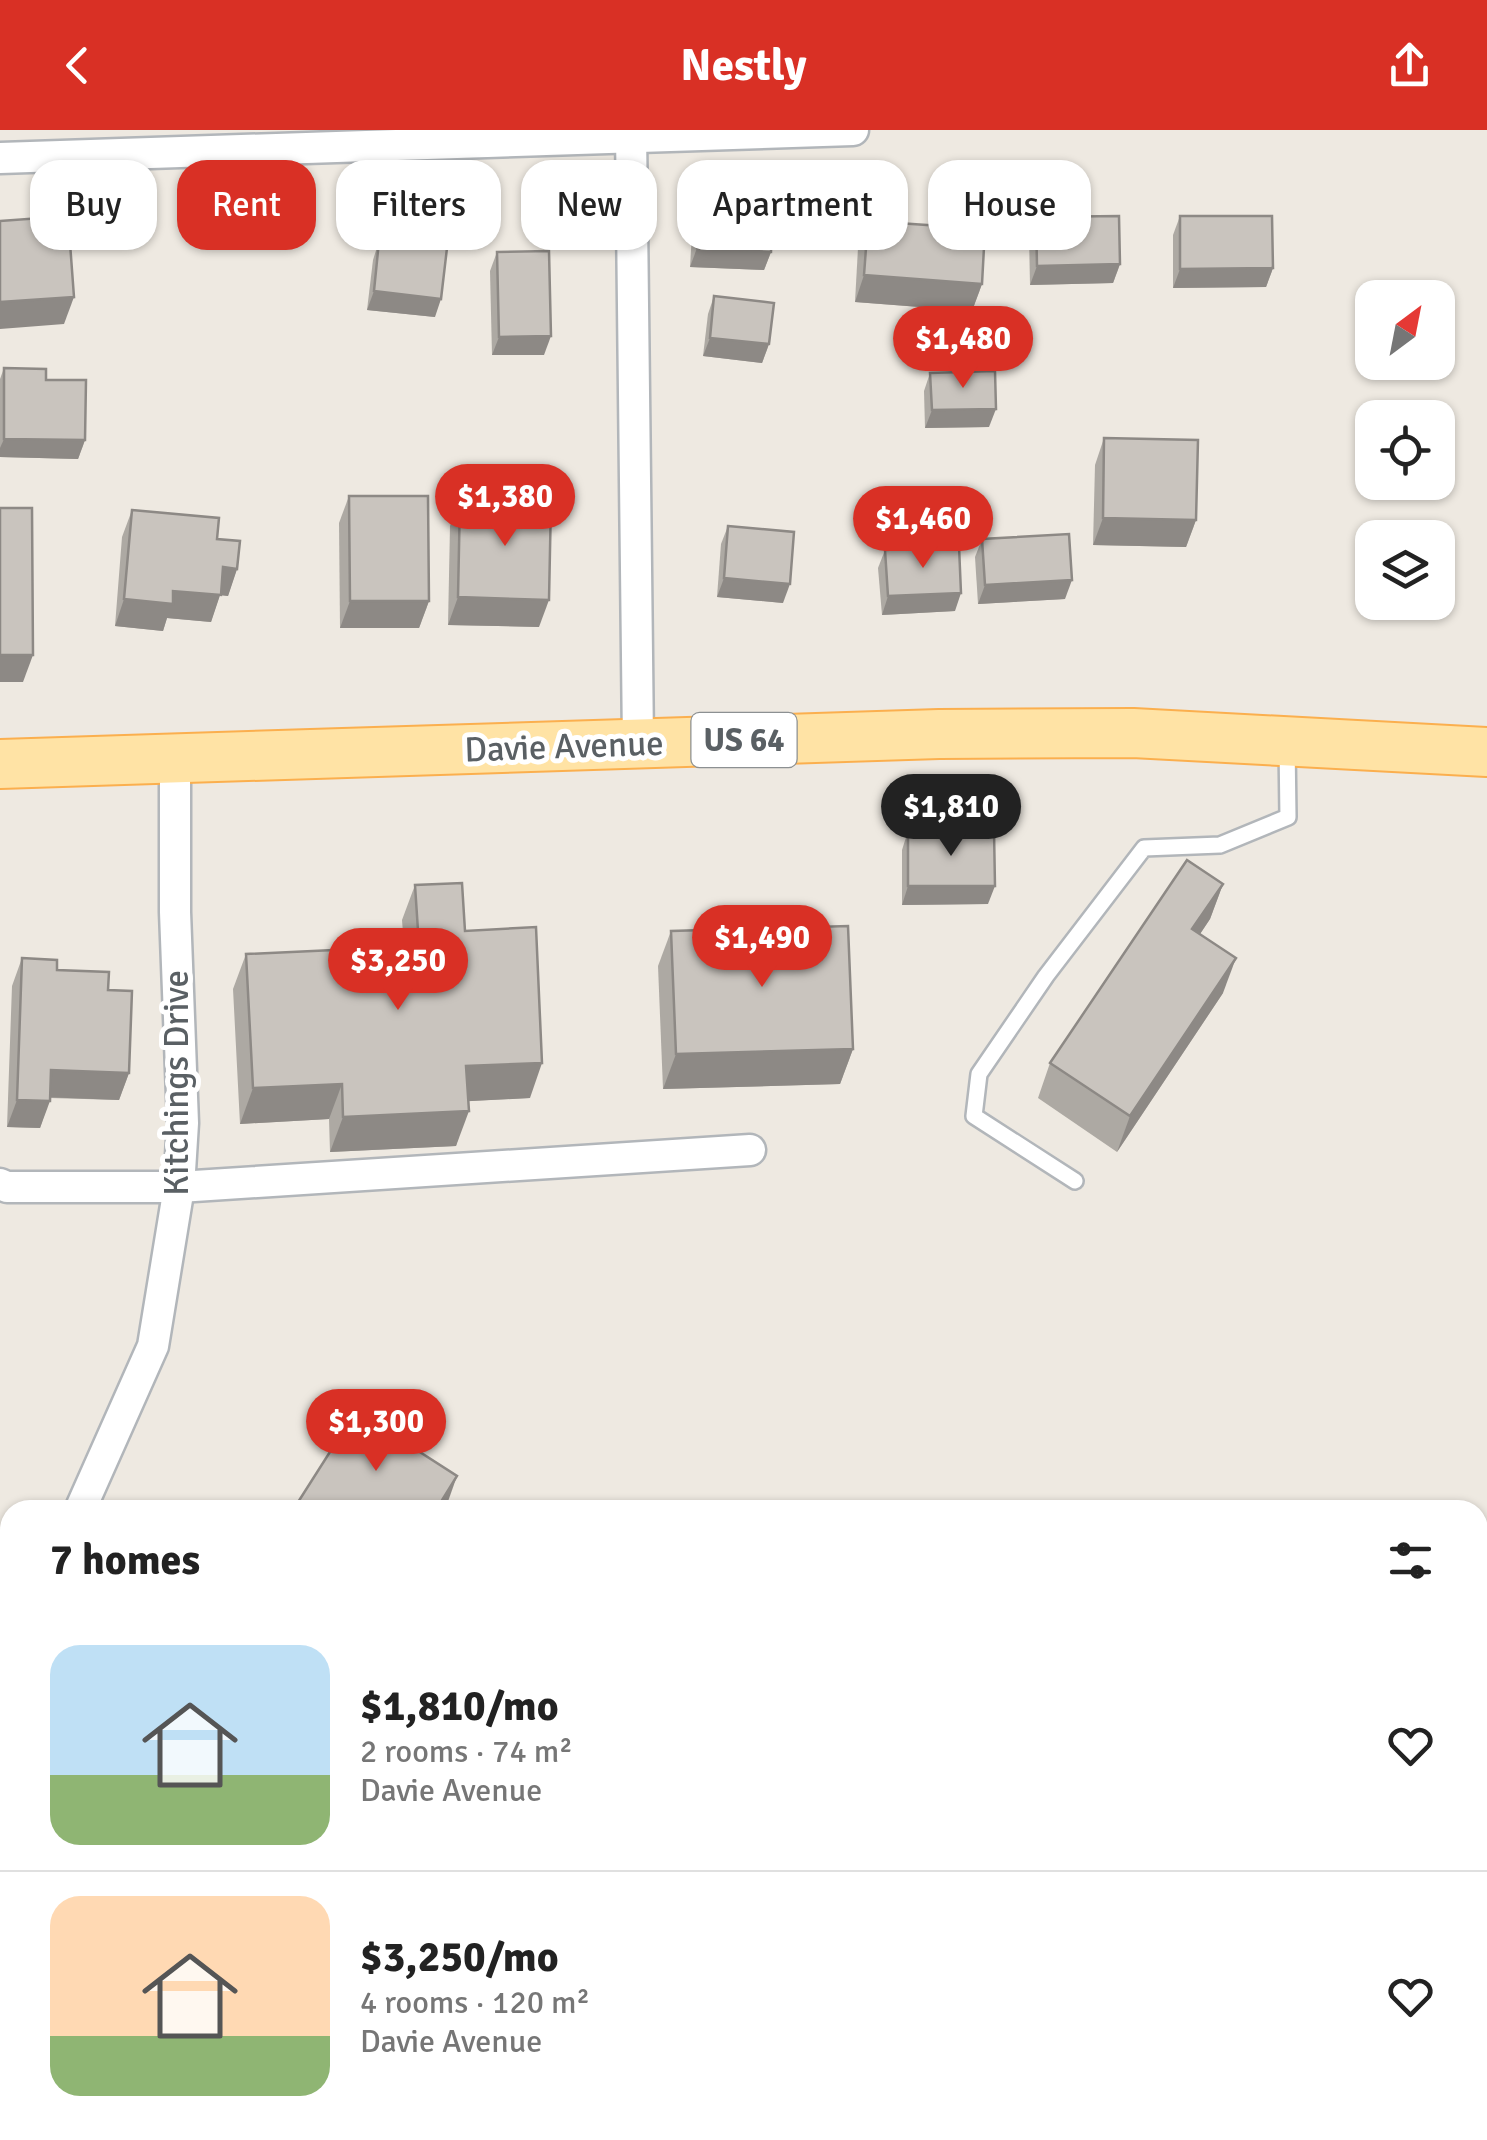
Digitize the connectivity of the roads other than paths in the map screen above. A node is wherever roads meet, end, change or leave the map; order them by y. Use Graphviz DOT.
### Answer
graph roads {
  1 [pos="853,130"];
  2 [pos="631,133"];
  3 [pos="0,158"];
  4 [pos="1287,740"];
  5 [pos="638,742"];
  6 [pos="1487,752"];
  7 [pos="175,759"];
  8 [pos="0,764"];
  9 [pos="750,1150"];
  10 [pos="1076,1181"];
  11 [pos="0,1184"];
  12 [pos="180,1187"];
  13 [pos="84,1500"];
  1 -- 2 [label="street"];
  2 -- 3 [label="street"];
  2 -- 5 [label="street"];
  4 -- 5 [label="main road, Davie Avenue / US 64"];
  4 -- 6 [label="main road, Davie Avenue / US 64"];
  4 -- 10 [label="lane"];
  5 -- 7 [label="main road, Davie Avenue / US 64"];
  7 -- 8 [label="main road, Davie Avenue / US 64"];
  7 -- 12 [label="street, Kitchings Drive"];
  9 -- 12 [label="street"];
  11 -- 12 [label="street"];
  12 -- 13 [label="street, Kitchings Drive"];
}
